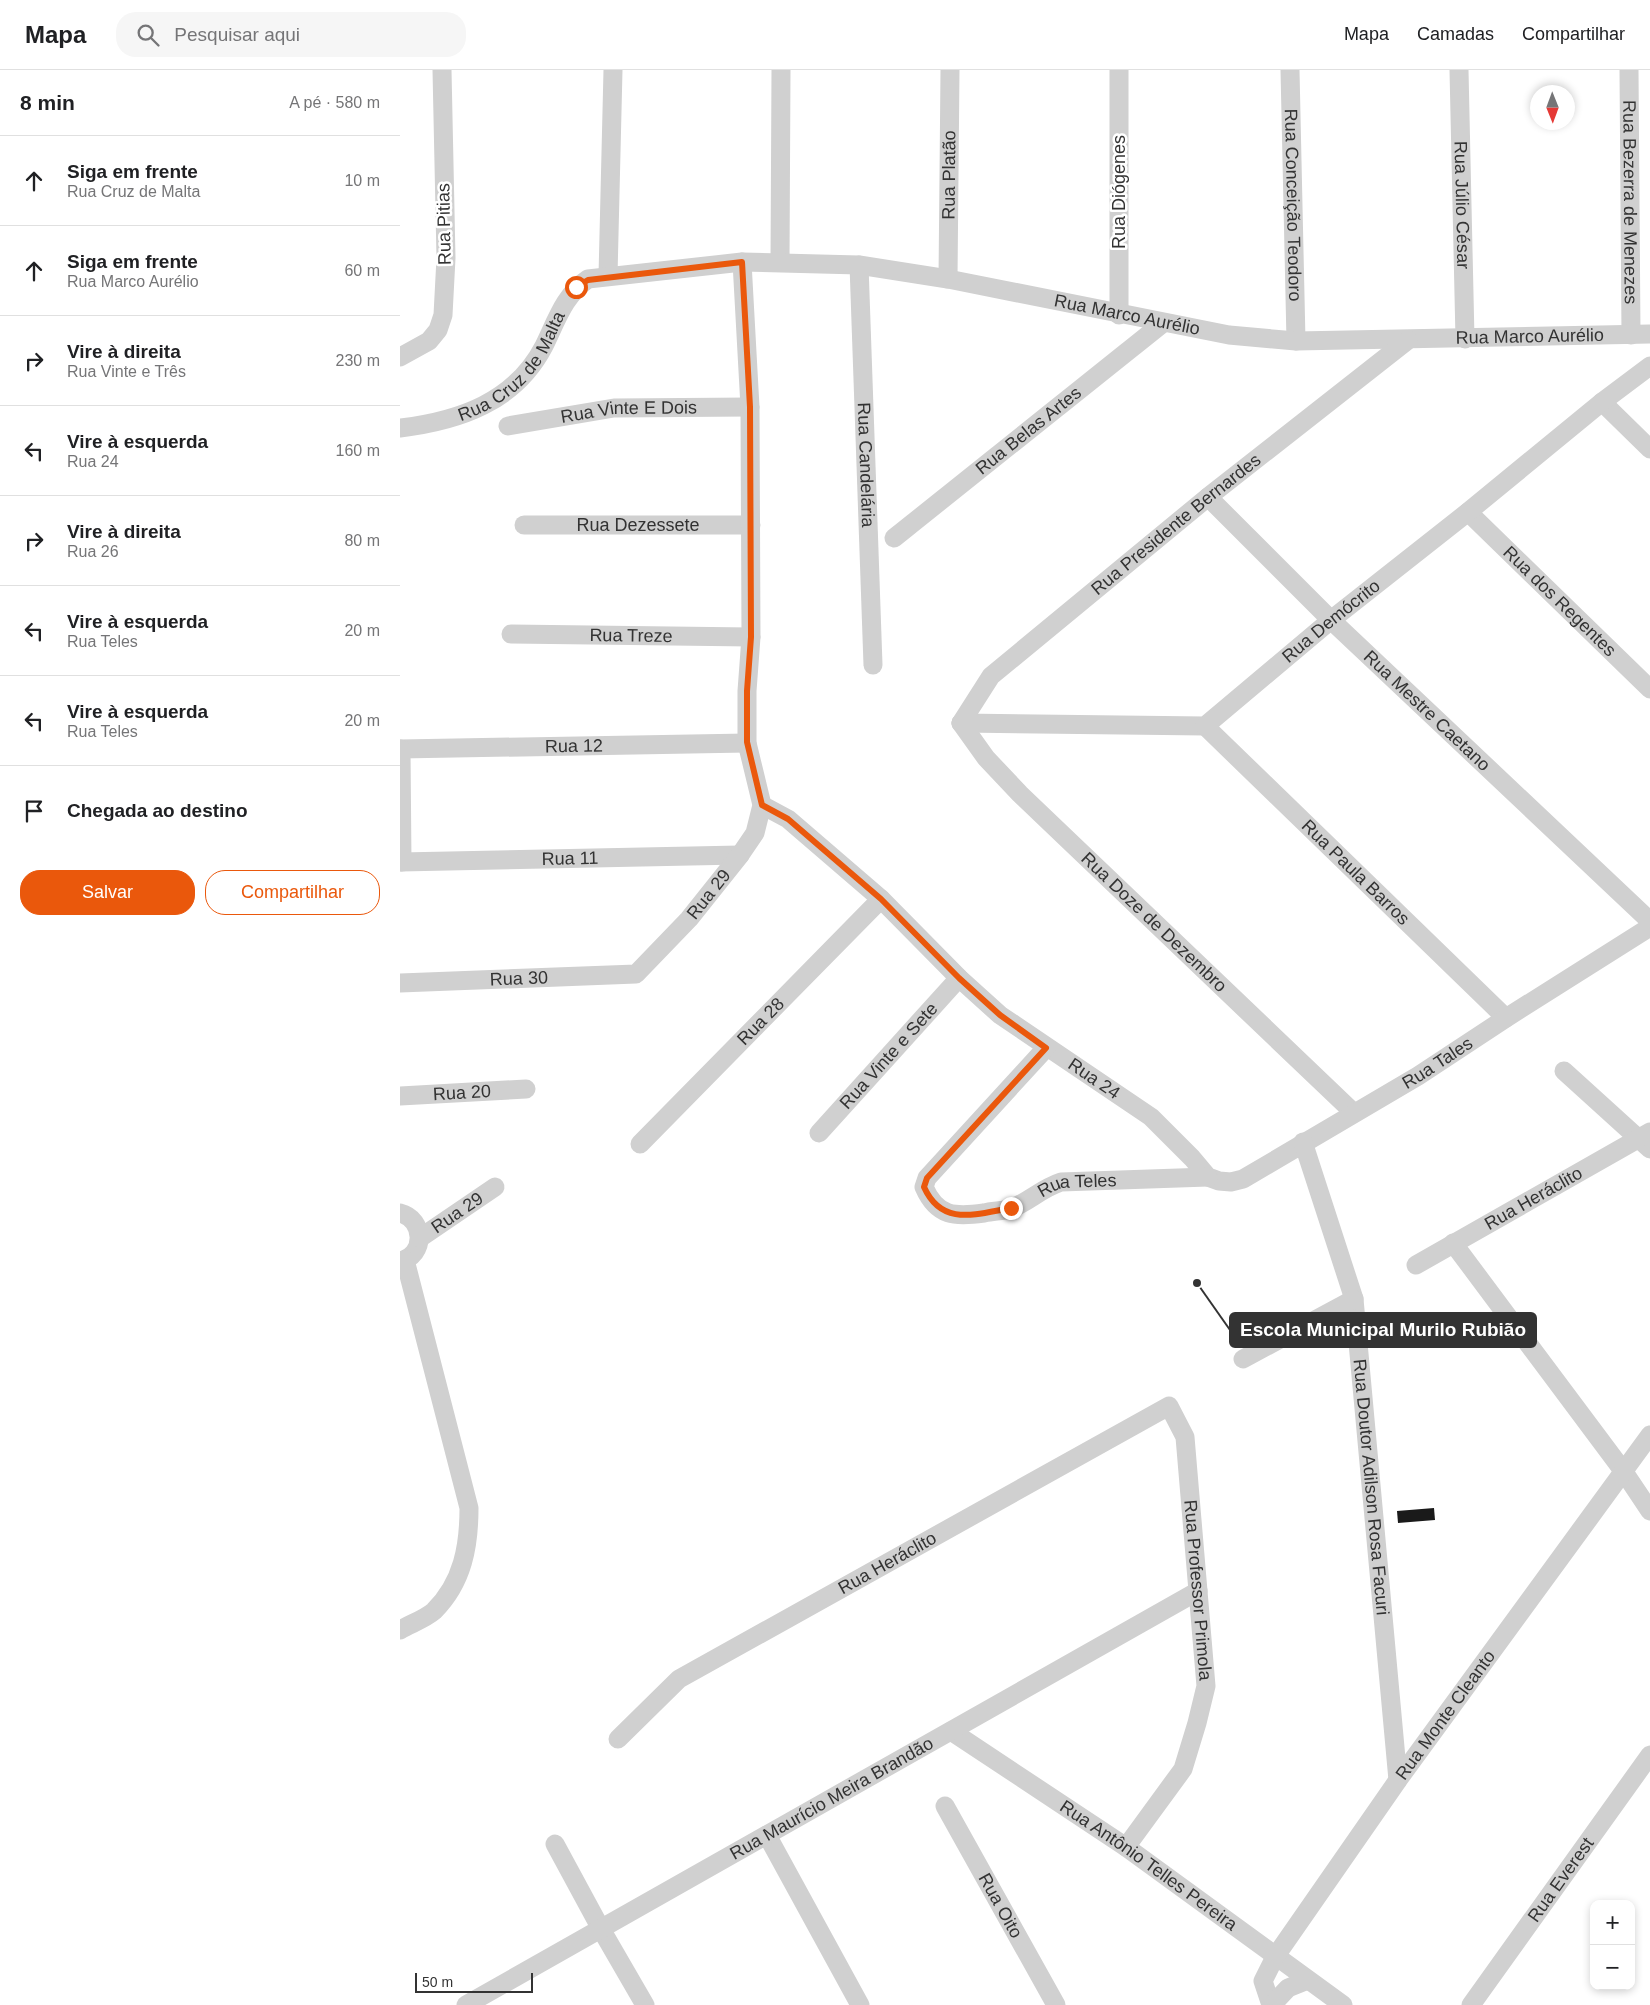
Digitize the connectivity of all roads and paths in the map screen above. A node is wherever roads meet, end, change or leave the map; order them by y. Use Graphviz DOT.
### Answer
graph roads {
  1 [pos="442,70"];
  2 [pos="613,70"];
  3 [pos="781,70"];
  4 [pos="950,70"];
  5 [pos="1119,70"];
  6 [pos="1290,70"];
  7 [pos="1459,70"];
  8 [pos="1629,70"];
  9 [pos="742,262"];
  10 [pos="780,262"];
  11 [pos="860,264"];
  12 [pos="608,276"];
  13 [pos="948,279"];
  14 [pos="1119,314"];
  15 [pos="1163,323"];
  16 [pos="1650,334"];
  17 [pos="1631,335"];
  18 [pos="1465,339"];
  19 [pos="1408,340"];
  20 [pos="1296,341"];
  21 [pos="400,357"];
  22 [pos="1650,366"];
  23 [pos="1602,402"];
  24 [pos="750,407"];
  25 [pos="508,426"];
  26 [pos="400,428"];
  27 [pos="1650,449"];
  28 [pos="1208,497"];
  29 [pos="1468,512"];
  30 [pos="524,525"];
  31 [pos="751,525"];
  32 [pos="894,538"];
  33 [pos="1331,620"];
  34 [pos="511,634"];
  35 [pos="751,637"];
  36 [pos="873,665"];
  37 [pos="1650,689"];
  38 [pos="960,723"];
  39 [pos="1205,726"];
  40 [pos="747,742"];
  41 [pos="401,749"];
  42 [pos="762,805"];
  43 [pos="740,855"];
  44 [pos="401,862"];
  45 [pos="881,899"];
  46 [pos="1650,921"];
  47 [pos="1650,927"];
  48 [pos="636,974"];
  49 [pos="959,978"];
  50 [pos="400,983"];
  51 [pos="1506,1018"];
  52 [pos="1046,1048"];
  53 [pos="1564,1071"];
  54 [pos="526,1089"];
  55 [pos="400,1096"];
  56 [pos="1354,1113"];
  57 [pos="819,1133"];
  58 [pos="1646,1140"];
  59 [pos="1303,1142"];
  60 [pos="640,1144"];
  61 [pos="1213,1179"];
  62 [pos="494,1187"];
  63 [pos="400,1213"];
  64 [pos="420,1238"];
  65 [pos="1453,1243"];
  66 [pos="403,1261"];
  67 [pos="1416,1265"];
  68 [pos="1354,1299"];
  69 [pos="1243,1359"];
  70 [pos="1169,1406"];
  71 [pos="1650,1435"];
  72 [pos="1624,1472"];
  73 [pos="1650,1511"];
  74 [pos="1198,1591"];
  75 [pos="400,1630"];
  76 [pos="951,1730"];
  77 [pos="618,1739"];
  78 [pos="1650,1755"];
  79 [pos="1398,1780"];
  80 [pos="945,1806"];
  81 [pos="767,1835"];
  82 [pos="555,1844"];
  83 [pos="1126,1848"];
  84 [pos="601,1929"];
  85 [pos="1275,1957"];
  86 [pos="1308,1980"];
  87 [pos="466,2005"];
  88 [pos="645,2005"];
  89 [pos="860,2005"];
  90 [pos="1056,2005"];
  91 [pos="1271,2005"];
  92 [pos="1343,2005"];
  93 [pos="1471,2005"];
  1 -- 21 [label="street, Rua Pitias"];
  2 -- 12 [label="street"];
  3 -- 10 [label="street"];
  4 -- 13 [label="street, Rua Platão"];
  5 -- 14 [label="street, Rua Diógenes"];
  6 -- 20 [label="street, Rua Conceição Teodoro"];
  7 -- 18 [label="street, Rua Júlio César"];
  8 -- 17 [label="street, Rua Bezerra de Menezes"];
  9 -- 10 [label="street, Rua Marco Aurélio"];
  9 -- 12 [label="street, Rua Marco Aurélio"];
  9 -- 24 [label="street"];
  10 -- 11 [label="street, Rua Marco Aurélio"];
  11 -- 13 [label="street, Rua Marco Aurélio"];
  11 -- 36 [label="street, Rua Candelária"];
  12 -- 26 [label="street, Rua Cruz de Malta"];
  13 -- 14 [label="street, Rua Marco Aurélio"];
  14 -- 15 [label="street, Rua Marco Aurélio"];
  15 -- 20 [label="street, Rua Marco Aurélio"];
  15 -- 32 [label="street, Rua Belas Artes"];
  16 -- 17 [label="street, Rua Marco Aurélio"];
  17 -- 18 [label="street, Rua Marco Aurélio"];
  18 -- 19 [label="street, Rua Marco Aurélio"];
  19 -- 20 [label="street, Rua Marco Aurélio"];
  19 -- 28 [label="street, Rua Presidente Bernardes"];
  22 -- 23 [label="street, Rua Demócrito"];
  23 -- 27 [label="street"];
  23 -- 29 [label="street, Rua Demócrito"];
  24 -- 25 [label="street, Rua Vinte E Dois"];
  24 -- 31 [label="street"];
  28 -- 33 [label="street, Rua Mestre Caetano"];
  28 -- 38 [label="street, Rua Presidente Bernardes"];
  29 -- 33 [label="street, Rua Demócrito"];
  29 -- 37 [label="street, Rua dos Regentes"];
  30 -- 31 [label="street, Rua Dezessete"];
  31 -- 35 [label="street"];
  33 -- 39 [label="street, Rua Demócrito"];
  33 -- 46 [label="street, Rua Mestre Caetano"];
  34 -- 35 [label="street, Rua Treze"];
  35 -- 40 [label="street"];
  38 -- 39 [label="street"];
  38 -- 56 [label="street, Rua Doze de Dezembro"];
  39 -- 51 [label="street, Rua Paula Barros"];
  40 -- 41 [label="street, Rua 12"];
  40 -- 42 [label="street"];
  41 -- 44 [label="street"];
  42 -- 43 [label="street, Rua 29"];
  42 -- 45 [label="street, Rua 24"];
  43 -- 44 [label="street, Rua 11"];
  43 -- 48 [label="street, Rua 29"];
  45 -- 49 [label="street, Rua 24"];
  45 -- 60 [label="street, Rua 28"];
  47 -- 51 [label="street, Rua Tales"];
  48 -- 50 [label="street, Rua 30"];
  49 -- 52 [label="street, Rua 24"];
  49 -- 57 [label="street, Rua Vinte e Sete"];
  51 -- 56 [label="street, Rua Tales"];
  52 -- 61 [label="street, Rua 24"];
  52 -- 61 [label="street, Rua Teles"];
  53 -- 58 [label="street"];
  54 -- 55 [label="street, Rua 20"];
  56 -- 59 [label="street, Rua Tales"];
  58 -- 65 [label="street, Rua Heráclito"];
  59 -- 61 [label="street, Rua Tales"];
  59 -- 68 [label="street, Rua Doutor Adilson Rosa Facuri"];
  62 -- 64 [label="street, Rua 29"];
  63 -- 64 [label="street"];
  64 -- 66 [label="street"];
  65 -- 67 [label="street, Rua Heráclito"];
  65 -- 72 [label="street"];
  66 -- 75 [label="street"];
  68 -- 69 [label="street"];
  68 -- 79 [label="street, Rua Doutor Adilson Rosa Facuri"];
  70 -- 74 [label="street, Rua Professor Primola"];
  70 -- 77 [label="street, Rua Heráclito"];
  71 -- 72 [label="street, Rua Monte Cleanto"];
  72 -- 73 [label="street"];
  72 -- 79 [label="street, Rua Monte Cleanto"];
  74 -- 76 [label="street, Rua Maurício Meira Brandão"];
  74 -- 83 [label="street, Rua Professor Primola"];
  76 -- 81 [label="street, Rua Maurício Meira Brandão"];
  76 -- 83 [label="street, Rua Antônio Telles Pereira"];
  78 -- 93 [label="street, Rua Everest"];
  79 -- 85 [label="street, Rua Monte Cleanto"];
  80 -- 90 [label="street, Rua Oito"];
  81 -- 84 [label="street, Rua Maurício Meira Brandão"];
  81 -- 89 [label="street"];
  82 -- 84 [label="street"];
  83 -- 85 [label="street, Rua Antônio Telles Pereira"];
  84 -- 87 [label="street, Rua Maurício Meira Brandão"];
  84 -- 88 [label="street"];
  85 -- 86 [label="street, Rua Antônio Telles Pereira"];
  85 -- 91 [label="street, Rua Monte Cleanto"];
  86 -- 91 [label="street"];
  86 -- 92 [label="street, Rua Antônio Telles Pereira"];
}
